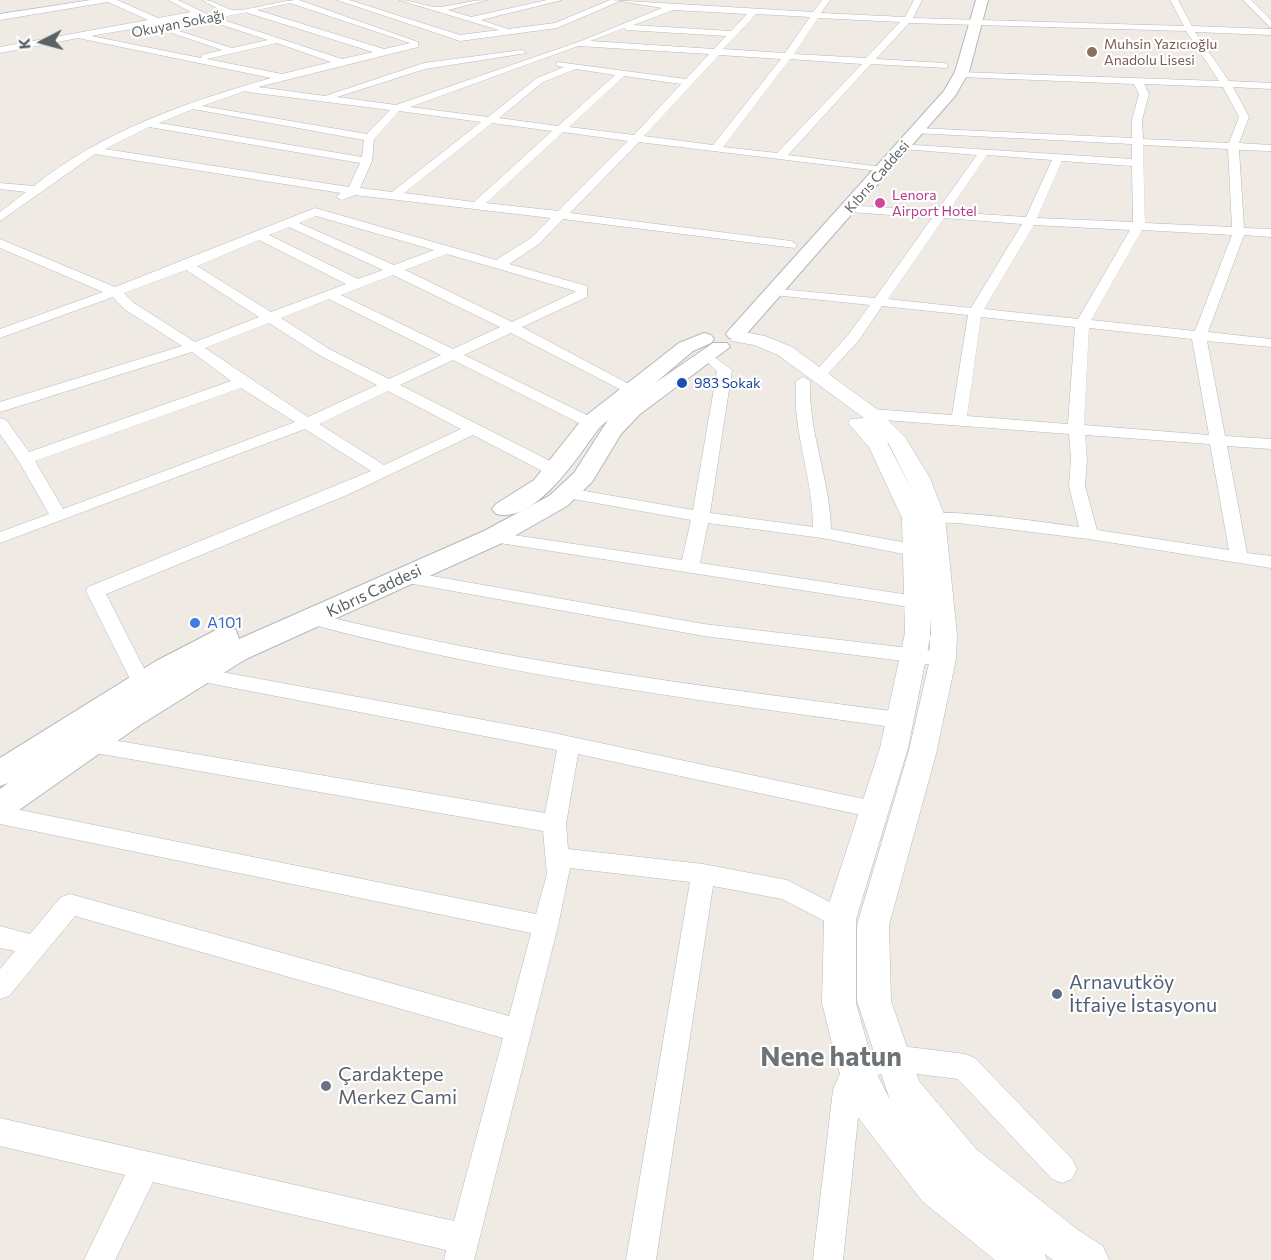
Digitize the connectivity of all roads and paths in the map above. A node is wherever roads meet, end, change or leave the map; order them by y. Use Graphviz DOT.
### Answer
graph roads {
  1 [pos="53,0"];
  2 [pos="108,0"];
  3 [pos="172,0"];
  4 [pos="206,0"];
  5 [pos="259,0"];
  6 [pos="293,0"];
  7 [pos="341,0"];
  8 [pos="404,0"];
  9 [pos="483,0"];
  10 [pos="558,0"];
  11 [pos="617,0"];
  12 [pos="624,0"];
  13 [pos="826,0"];
  14 [pos="918,0"];
  15 [pos="968,0"];
  16 [pos="982,0"];
  17 [pos="1174,0"];
  18 [pos="1247,0"];
  19 [pos="675,4"];
  20 [pos="70,6"];
  21 [pos="269,6"];
  22 [pos="14,10"];
  23 [pos="248,10"];
  24 [pos="438,10"];
  25 [pos="754,11"];
  26 [pos="79,12"];
  27 [pos="233,13"];
  28 [pos="818,14"];
  29 [pos="205,15"];
  30 [pos="0,17"];
  31 [pos="908,19"];
  32 [pos="155,20"];
  33 [pos="471,20"];
  34 [pos="969,22"];
  35 [pos="96,24"];
  36 [pos="32,25"];
  37 [pos="1271,25"];
  38 [pos="621,26"];
  39 [pos="163,27"];
  40 [pos="40,30"];
  41 [pos="537,30"];
  42 [pos="105,31"];
  43 [pos="1190,31"];
  44 [pos="515,32"];
  45 [pos="1271,32"];
  46 [pos="732,34"];
  47 [pos="79,36"];
  48 [pos="113,37"];
  49 [pos="57,40"];
  50 [pos="96,40"];
  51 [pos="277,41"];
  52 [pos="557,42"];
  53 [pos="576,43"];
  54 [pos="0,49"];
  55 [pos="232,51"];
  56 [pos="382,52"];
  57 [pos="715,52"];
  58 [pos="948,55"];
  59 [pos="788,56"];
  60 [pos="196,59"];
  61 [pos="527,60"];
  62 [pos="868,61"];
  63 [pos="342,62"];
  64 [pos="424,66"];
  65 [pos="573,67"];
  66 [pos="622,73"];
  67 [pos="961,74"];
  68 [pos="283,77"];
  69 [pos="1137,80"];
  70 [pos="688,82"];
  71 [pos="1223,83"];
  72 [pos="1271,86"];
  73 [pos="248,89"];
  74 [pos="325,99"];
  75 [pos="194,107"];
  76 [pos="397,108"];
  77 [pos="488,120"];
  78 [pos="146,124"];
  79 [pos="560,129"];
  80 [pos="918,131"];
  81 [pos="369,138"];
  82 [pos="636,139"];
  83 [pos="1138,140"];
  84 [pos="903,146"];
  85 [pos="1233,146"];
  86 [pos="1271,148"];
  87 [pos="717,149"];
  88 [pos="93,150"];
  89 [pos="983,154"];
  90 [pos="779,158"];
  91 [pos="1058,158"];
  92 [pos="367,161"];
  93 [pos="1138,163"];
  94 [pos="861,169"];
  95 [pos="882,170"];
  96 [pos="0,186"];
  97 [pos="845,186"];
  98 [pos="36,190"];
  99 [pos="353,191"];
  100 [pos="394,196"];
  101 [pos="476,206"];
  102 [pos="850,208"];
  103 [pos="315,212"];
  104 [pos="560,215"];
  105 [pos="942,215"];
  106 [pos="0,217"];
  107 [pos="1030,221"];
  108 [pos="289,223"];
  109 [pos="1138,225"];
  110 [pos="1238,231"];
  111 [pos="1271,233"];
  112 [pos="259,235"];
  113 [pos="795,241"];
  114 [pos="0,243"];
  115 [pos="448,249"];
  116 [pos="776,262"];
  117 [pos="187,265"];
  118 [pos="498,265"];
  119 [pos="399,270"];
  120 [pos="357,284"];
  121 [pos="774,291"];
  122 [pos="116,292"];
  123 [pos="331,295"];
  124 [pos="878,303"];
  125 [pos="975,313"];
  126 [pos="270,319"];
  127 [pos="1082,324"];
  128 [pos="510,329"];
  129 [pos="0,334"];
  130 [pos="1199,337"];
  131 [pos="722,343"];
  132 [pos="1271,343"];
  133 [pos="194,347"];
  134 [pos="452,353"];
  135 [pos="811,378"];
  136 [pos="242,382"];
  137 [pos="389,384"];
  138 [pos="632,390"];
  139 [pos="0,408"];
  140 [pos="871,414"];
  141 [pos="959,418"];
  142 [pos="310,422"];
  143 [pos="0,423"];
  144 [pos="591,423"];
  145 [pos="475,428"];
  146 [pos="1076,428"];
  147 [pos="1217,440"];
  148 [pos="1271,444"];
  149 [pos="26,459"];
  150 [pos="384,472"];
  151 [pos="561,482"];
  152 [pos="59,517"];
  153 [pos="701,517"];
  154 [pos="924,518"];
  155 [pos="822,533"];
  156 [pos="1089,534"];
  157 [pos="493,537"];
  158 [pos="0,538"];
  159 [pos="926,552"];
  160 [pos="1239,557"];
  161 [pos="1271,562"];
  162 [pos="690,566"];
  163 [pos="404,577"];
  164 [pos="929,604"];
  165 [pos="313,619"];
  166 [pos="914,656"];
  167 [pos="944,659"];
  168 [pos="166,668"];
  169 [pos="197,675"];
  170 [pos="142,684"];
  171 [pos="899,720"];
  172 [pos="79,738"];
  173 [pos="569,746"];
  174 [pos="2,768"];
  175 [pos="0,806"];
  176 [pos="875,809"];
  177 [pos="0,815"];
  178 [pos="554,824"];
  179 [pos="558,857"];
  180 [pos="703,874"];
  181 [pos="840,919"];
  182 [pos="546,926"];
  183 [pos="0,937"];
  184 [pos="36,946"];
  185 [pos="0,988"];
  186 [pos="519,1031"];
  187 [pos="893,1058"];
  188 [pos="856,1068"];
  189 [pos="0,1132"];
  190 [pos="146,1165"];
  191 [pos="1062,1169"];
  192 [pos="462,1249"];
  193 [pos="99,1260"];
  194 [pos="641,1260"];
  195 [pos="828,1260"];
  196 [pos="1027,1260"];
  197 [pos="1089,1260"];
  1 -- 22 [label="street"];
  2 -- 20 [label="street"];
  2 -- 32 [label="street"];
  3 -- 29 [label="street"];
  4 -- 27 [label="street"];
  5 -- 21 [label="street"];
  6 -- 21 [label="street, Okuyan Sokağı"];
  6 -- 56 [label="street"];
  7 -- 44 [label="street"];
  8 -- 24 [label="street"];
  9 -- 24 [label="street"];
  10 -- 33 [label="street"];
  11 -- 41 [label="street"];
  12 -- 19 [label="street"];
  13 -- 28 [label="street"];
  14 -- 31 [label="street"];
  15 -- 34 [label="main road"];
  16 -- 34 [label="main road, Kıbrıs Caddesi"];
  17 -- 43 [label="street"];
  18 -- 37 [label="street"];
  19 -- 25 [label="street"];
  19 -- 38 [label="street"];
  20 -- 22 [label="street"];
  20 -- 26 [label="street"];
  21 -- 23 [label="street, Okuyan Sokağı"];
  22 -- 30 [label="street"];
  22 -- 36 [label="street"];
  23 -- 27 [label="street, Okuyan Sokağı"];
  23 -- 56 [label="street"];
  24 -- 33 [label="street"];
  25 -- 28 [label="street"];
  25 -- 46 [label="street"];
  27 -- 29 [label="street, Okuyan Sokağı"];
  28 -- 31 [label="street"];
  28 -- 59 [label="street"];
  29 -- 32 [label="street"];
  29 -- 39 [label="street, Okuyan Sokağı"];
  29 -- 51 [label="street"];
  31 -- 34 [label="street"];
  31 -- 62 [label="street"];
  32 -- 42 [label="street"];
  33 -- 44 [label="street"];
  34 -- 43 [label="street"];
  34 -- 58 [label="main road"];
  34 -- 67 [label="main road, Kıbrıs Caddesi"];
  35 -- 42 [label="street"];
  38 -- 46 [label="street"];
  38 -- 53 [label="street"];
  39 -- 48 [label="street, Okuyan Sokağı"];
  39 -- 55 [label="street"];
  40 -- 49 [label="street"];
  41 -- 44 [label="street"];
  41 -- 52 [label="street"];
  42 -- 47 [label="street"];
  42 -- 48 [label="street"];
  43 -- 45 [label="street"];
  43 -- 71 [label="street"];
  46 -- 57 [label="street"];
  47 -- 49 [label="street"];
  47 -- 50 [label="street"];
  48 -- 50 [label="street, Okuyan Sokağı"];
  49 -- 54 [label="street"];
  50 -- 60 [label="street"];
  51 -- 55 [label="street"];
  51 -- 63 [label="street"];
  52 -- 53 [label="street"];
  52 -- 61 [label="street"];
  52 -- 64 [label="street"];
  53 -- 57 [label="street"];
  55 -- 60 [label="street"];
  56 -- 63 [label="street"];
  56 -- 64 [label="street"];
  57 -- 59 [label="street"];
  57 -- 70 [label="street"];
  58 -- 62 [label="street"];
  58 -- 94 [label="main road"];
  59 -- 62 [label="street"];
  59 -- 87 [label="street"];
  60 -- 68 [label="street"];
  61 -- 65 [label="street"];
  61 -- 76 [label="street"];
  62 -- 90 [label="street"];
  63 -- 68 [label="street"];
  64 -- 74 [label="street"];
  65 -- 66 [label="street"];
  65 -- 77 [label="street"];
  66 -- 70 [label="street"];
  66 -- 79 [label="street"];
  67 -- 69 [label="street"];
  67 -- 80 [label="main road, Kıbrıs Caddesi"];
  68 -- 73 [label="street"];
  69 -- 71 [label="street"];
  69 -- 83 [label="street"];
  70 -- 82 [label="street"];
  71 -- 72 [label="street"];
  71 -- 85 [label="street"];
  73 -- 74 [label="street"];
  73 -- 75 [label="street"];
  74 -- 76 [label="street"];
  75 -- 78 [label="street"];
  75 -- 81 [label="street"];
  76 -- 77 [label="street"];
  76 -- 81 [label="street"];
  77 -- 79 [label="street"];
  77 -- 100 [label="street"];
  78 -- 88 [label="street"];
  78 -- 92 [label="street"];
  79 -- 82 [label="street"];
  79 -- 101 [label="street"];
  80 -- 83 [label="street"];
  80 -- 84 [label="main road, Kıbrıs Caddesi"];
  81 -- 92 [label="street"];
  82 -- 87 [label="street"];
  82 -- 104 [label="street"];
  83 -- 85 [label="street"];
  83 -- 93 [label="street"];
  84 -- 89 [label="street"];
  84 -- 95 [label="main road, Kıbrıs Caddesi"];
  85 -- 86 [label="street"];
  85 -- 110 [label="street"];
  87 -- 90 [label="street"];
  88 -- 98 [label="street"];
  88 -- 99 [label="street"];
  89 -- 91 [label="street"];
  89 -- 105 [label="street"];
  90 -- 94 [label="street"];
  91 -- 93 [label="street"];
  91 -- 107 [label="street"];
  92 -- 99 [label="street"];
  93 -- 109 [label="street"];
  94 -- 95 [label="street"];
  94 -- 97 [label="main road"];
  95 -- 102 [label="main road, Kıbrıs Caddesi"];
  96 -- 98 [label="street"];
  98 -- 106 [label="street"];
  99 -- 100 [label="street"];
  99 -- 103 [label="street"];
  100 -- 101 [label="street"];
  101 -- 104 [label="street"];
  102 -- 105 [label="street"];
  102 -- 121 [label="main road, Kıbrıs Caddesi"];
  103 -- 108 [label="street"];
  103 -- 115 [label="street"];
  104 -- 113 [label="street"];
  104 -- 118 [label="street"];
  105 -- 107 [label="street"];
  105 -- 124 [label="street"];
  107 -- 109 [label="street"];
  107 -- 125 [label="street"];
  108 -- 112 [label="street"];
  108 -- 119 [label="street"];
  109 -- 110 [label="street"];
  109 -- 127 [label="street"];
  110 -- 111 [label="street"];
  110 -- 130 [label="street"];
  112 -- 117 [label="street"];
  112 -- 120 [label="street"];
  113 -- 116 [label="main road"];
  114 -- 122 [label="street"];
  115 -- 118 [label="street"];
  115 -- 119 [label="street"];
  117 -- 122 [label="street"];
  117 -- 126 [label="street"];
  118 -- 128 [label="street"];
  119 -- 120 [label="street"];
  119 -- 128 [label="street"];
  120 -- 123 [label="street"];
  121 -- 124 [label="street"];
  121 -- 131 [label="main road, Kıbrıs Caddesi"];
  122 -- 129 [label="street"];
  122 -- 133 [label="street"];
  123 -- 126 [label="street"];
  123 -- 134 [label="street"];
  124 -- 125 [label="street"];
  124 -- 135 [label="street"];
  125 -- 127 [label="street"];
  125 -- 141 [label="street"];
  126 -- 133 [label="street"];
  126 -- 137 [label="street"];
  127 -- 130 [label="street"];
  127 -- 146 [label="street"];
  128 -- 134 [label="street"];
  128 -- 138 [label="street"];
  130 -- 132 [label="street"];
  130 -- 147 [label="street"];
  131 -- 135 [label="street"];
  131 -- 138 [label="main road"];
  131 -- 151 [label="main road, Kıbrıs Caddesi"];
  131 -- 153 [label="street"];
  133 -- 136 [label="street"];
  133 -- 139 [label="street"];
  134 -- 137 [label="street"];
  134 -- 144 [label="street"];
  135 -- 140 [label="street"];
  135 -- 154 [label="street"];
  135 -- 155 [label="street"];
  136 -- 142 [label="street"];
  136 -- 149 [label="street"];
  137 -- 142 [label="street"];
  137 -- 145 [label="street"];
  138 -- 144 [label="main road"];
  140 -- 141 [label="street"];
  140 -- 154 [label="street"];
  141 -- 146 [label="street"];
  142 -- 150 [label="street"];
  142 -- 152 [label="street"];
  143 -- 149 [label="street"];
  144 -- 151 [label="main road"];
  145 -- 150 [label="street"];
  145 -- 151 [label="street"];
  146 -- 147 [label="street"];
  146 -- 156 [label="street"];
  147 -- 148 [label="street"];
  147 -- 160 [label="street"];
  149 -- 152 [label="street"];
  150 -- 170 [label="street"];
  151 -- 153 [label="street"];
  151 -- 157 [label="main road, Kıbrıs Caddesi"];
  151 -- 168 [label="main road"];
  152 -- 158 [label="street"];
  153 -- 155 [label="street"];
  153 -- 162 [label="street"];
  154 -- 156 [label="street"];
  154 -- 159 [label="street"];
  155 -- 159 [label="street"];
  156 -- 160 [label="street"];
  157 -- 162 [label="street"];
  157 -- 163 [label="main road, Kıbrıs Caddesi"];
  159 -- 164 [label="street"];
  160 -- 161 [label="street"];
  162 -- 164 [label="street"];
  163 -- 165 [label="main road, Kıbrıs Caddesi"];
  163 -- 166 [label="street"];
  164 -- 166 [label="street"];
  164 -- 167 [label="street"];
  165 -- 169 [label="main road, Kıbrıs Caddesi"];
  165 -- 171 [label="street"];
  166 -- 167 [label="street"];
  166 -- 171 [label="street"];
  167 -- 187 [label="street"];
  168 -- 169 [label="street"];
  168 -- 170 [label="main road"];
  169 -- 172 [label="main road, Kıbrıs Caddesi"];
  169 -- 173 [label="street"];
  170 -- 172 [label="main road"];
  171 -- 176 [label="street"];
  172 -- 174 [label="main road"];
  172 -- 175 [label="main road, Kıbrıs Caddesi"];
  172 -- 178 [label="street"];
  173 -- 176 [label="street"];
  173 -- 178 [label="street"];
  176 -- 181 [label="street"];
  177 -- 182 [label="street"];
  178 -- 179 [label="street"];
  179 -- 180 [label="street"];
  179 -- 182 [label="street"];
  180 -- 181 [label="street"];
  180 -- 194 [label="street"];
  181 -- 188 [label="street"];
  182 -- 186 [label="street"];
  183 -- 184 [label="street"];
  184 -- 185 [label="street"];
  184 -- 186 [label="street"];
  186 -- 192 [label="street"];
  187 -- 188 [label="street"];
  187 -- 191 [label="street"];
  187 -- 197 [label="street"];
  188 -- 195 [label="street"];
  188 -- 196 [label="street"];
  189 -- 190 [label="street"];
  190 -- 192 [label="street"];
  190 -- 193 [label="street"];
}
